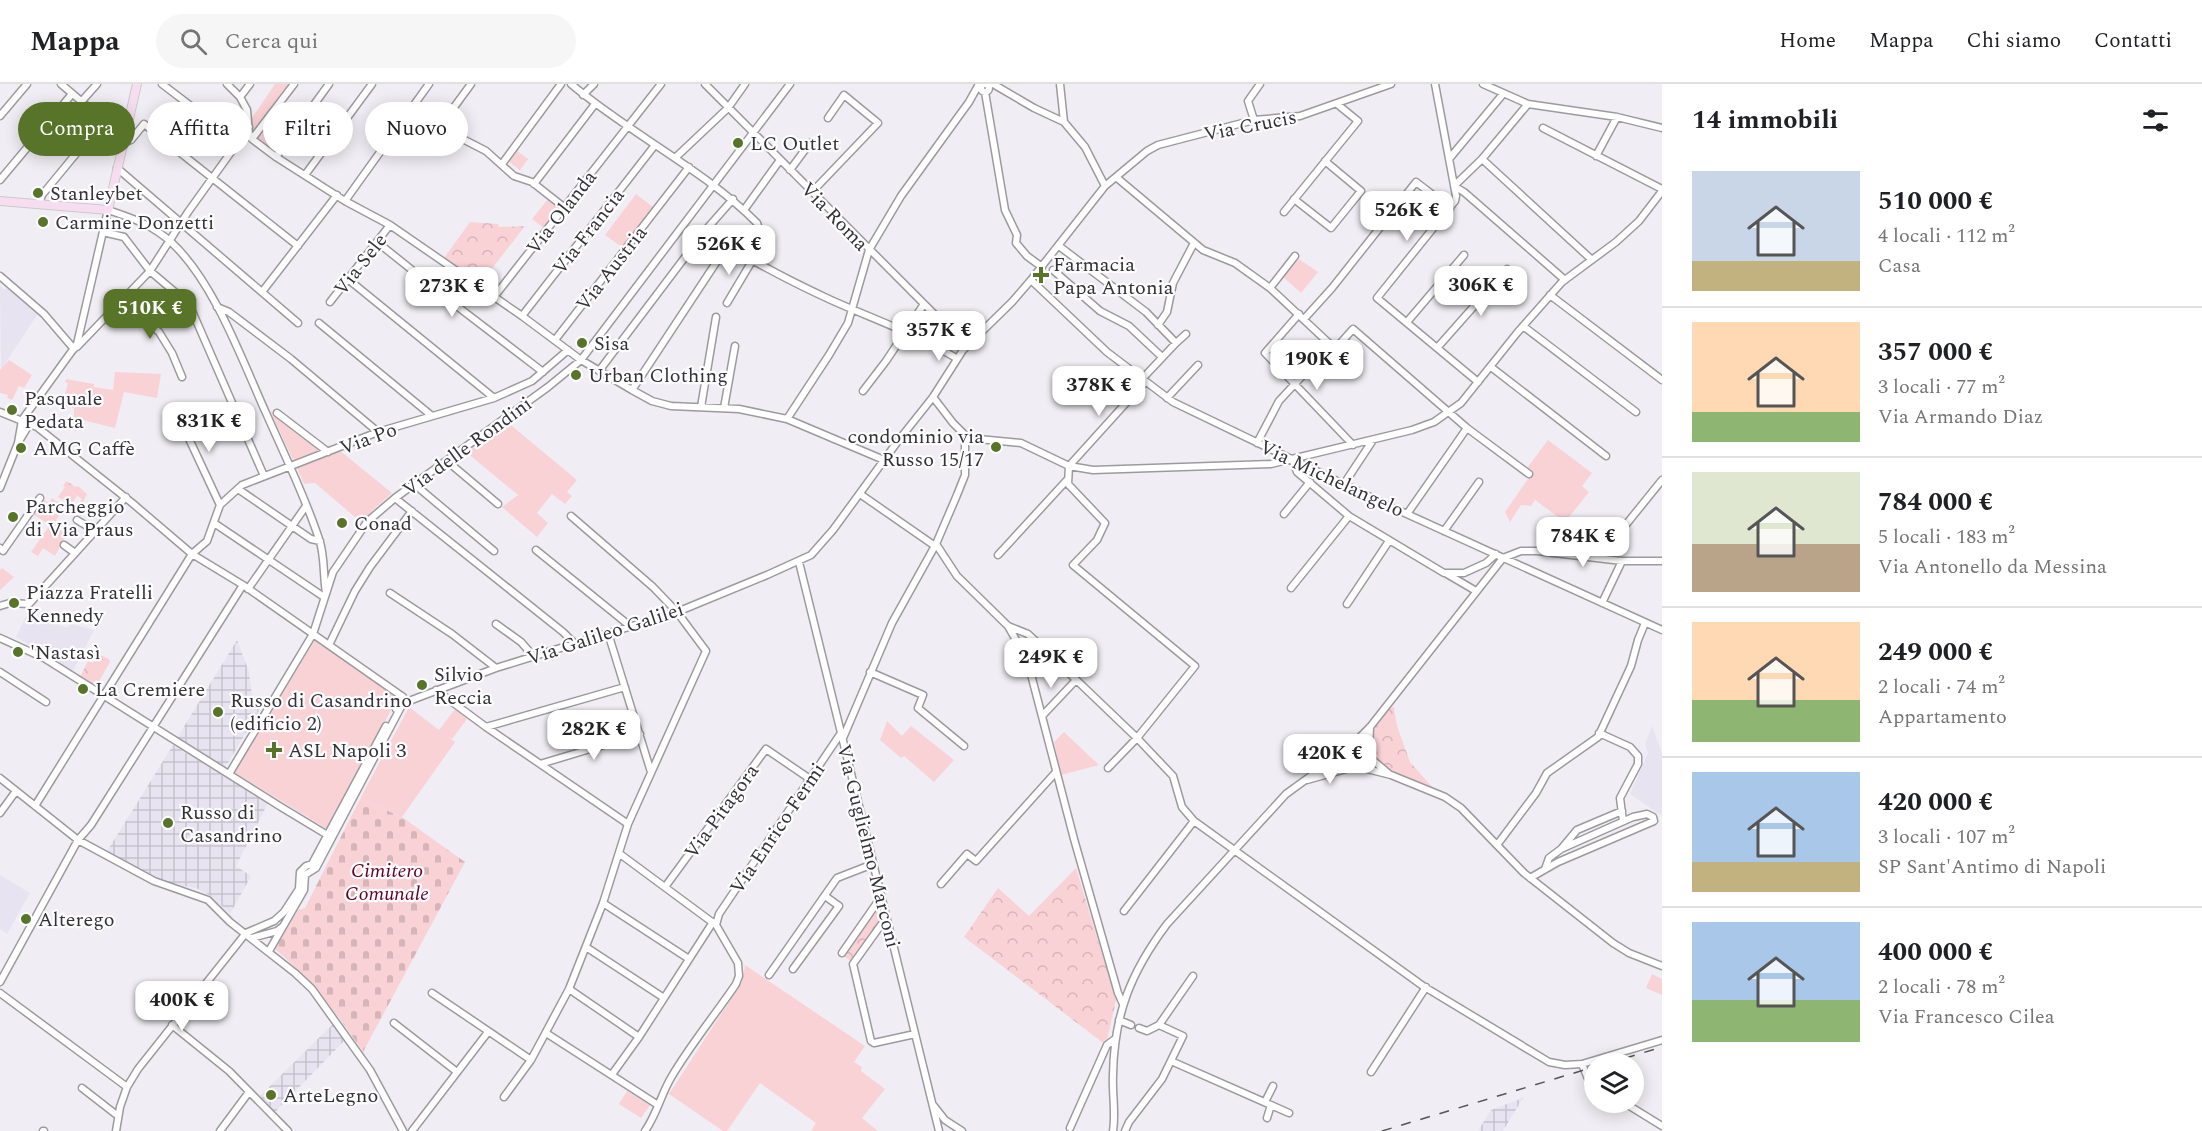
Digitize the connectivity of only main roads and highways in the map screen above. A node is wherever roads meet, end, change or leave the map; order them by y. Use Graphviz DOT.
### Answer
graph roads {
  1 [pos="137,84"];
  2 [pos="0,201"];
  1 -- 2 [label="main road"];
}
